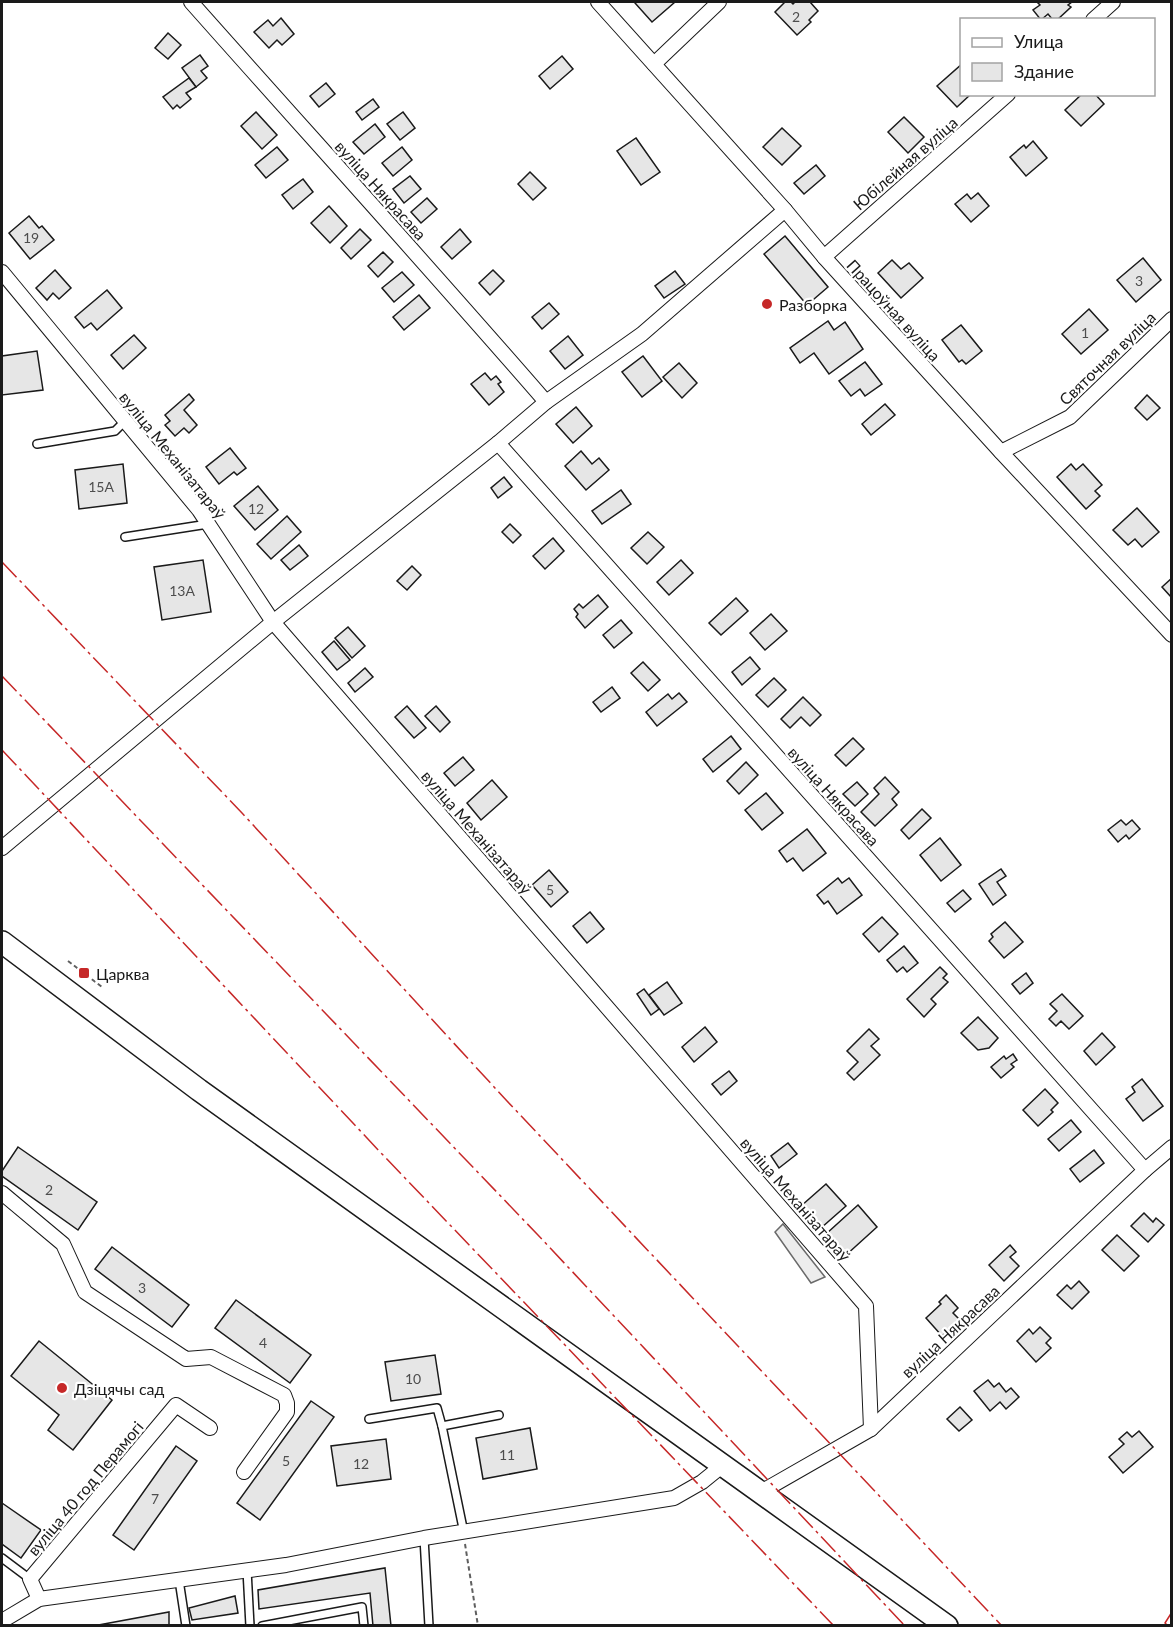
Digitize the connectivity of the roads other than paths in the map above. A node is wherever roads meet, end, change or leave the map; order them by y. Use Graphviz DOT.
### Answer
graph roads {
  1 [pos="192,2"];
  2 [pos="598,2"];
  3 [pos="719,2"];
  4 [pos="1113,2"];
  5 [pos="1095,18"];
  6 [pos="654,64"];
  7 [pos="1006,96"];
  8 [pos="785,210"];
  9 [pos="824,257"];
  10 [pos="2,272"];
  11 [pos="1172,319"];
  12 [pos="546,402"];
  13 [pos="125,421"];
  14 [pos="498,443"];
  15 [pos="37,444"];
  16 [pos="1001,452"];
  17 [pos="208,524"];
  18 [pos="125,537"];
  19 [pos="273,622"];
  20 [pos="1172,635"];
  21 [pos="2,848"];
  22 [pos="2,942"];
  23 [pos="1172,1147"];
  24 [pos="1145,1170"];
  25 [pos="2,1193"];
  26 [pos="499,1415"];
  27 [pos="369,1419"];
  28 [pos="442,1426"];
  29 [pos="210,1428"];
  30 [pos="871,1429"];
  31 [pos="723,1465"];
  32 [pos="244,1472"];
  33 [pos="761,1492"];
  34 [pos="464,1533"];
  35 [pos="424,1538"];
  36 [pos="2,1558"];
  37 [pos="246,1570"];
  38 [pos="30,1579"];
  39 [pos="179,1580"];
  40 [pos="39,1599"];
  41 [pos="2,1621"];
  42 [pos="186,1626"];
  43 [pos="250,1626"];
  44 [pos="262,1626"];
  45 [pos="364,1626"];
  46 [pos="429,1626"];
  47 [pos="947,1626"];
  1 -- 12 [label="street, вуліца Някрасава"];
  2 -- 6 [label="street, Працоўная вуліца"];
  3 -- 6 [label="street"];
  4 -- 5 [label="street"];
  6 -- 8 [label="street, Працоўная вуліца"];
  7 -- 9 [label="street, Юбілейная вуліца"];
  8 -- 9 [label="street, Працоўная вуліца"];
  8 -- 12 [label="street"];
  9 -- 16 [label="street, Працоўная вуліца"];
  10 -- 13 [label="street, вуліца Механізатараў"];
  11 -- 16 [label="street, Святочная вуліца"];
  12 -- 14 [label="street"];
  13 -- 15 [label="lane"];
  13 -- 17 [label="street, вуліца Механізатараў"];
  14 -- 19 [label="street"];
  14 -- 24 [label="street, вуліца Някрасава"];
  16 -- 20 [label="street, Працоўная вуліца"];
  17 -- 18 [label="lane"];
  17 -- 19 [label="street, вуліца Механізатараў"];
  19 -- 21 [label="street"];
  19 -- 30 [label="street, вуліца Механізатараў"];
  22 -- 31 [label="main road"];
  23 -- 24 [label="street, вуліца Някрасава"];
  24 -- 30 [label="street, вуліца Някрасава"];
  25 -- 32 [label="street"];
  26 -- 28 [label="lane"];
  27 -- 28 [label="lane"];
  28 -- 34 [label="lane"];
  29 -- 38 [label="street, вуліца 40 год Перамогі"];
  30 -- 33 [label="street, вуліца Някрасава"];
  31 -- 33 [label="main road"];
  31 -- 34 [label="street"];
  33 -- 47 [label="main road"];
  34 -- 35 [label="street"];
  35 -- 37 [label="street"];
  35 -- 46 [label="lane"];
  36 -- 38 [label="lane"];
  37 -- 39 [label="street"];
  37 -- 43 [label="lane"];
  38 -- 40 [label="street, вуліца 40 год Перамогі"];
  39 -- 40 [label="street"];
  39 -- 42 [label="lane"];
  40 -- 41 [label="street"];
  44 -- 45 [label="lane"];
}
